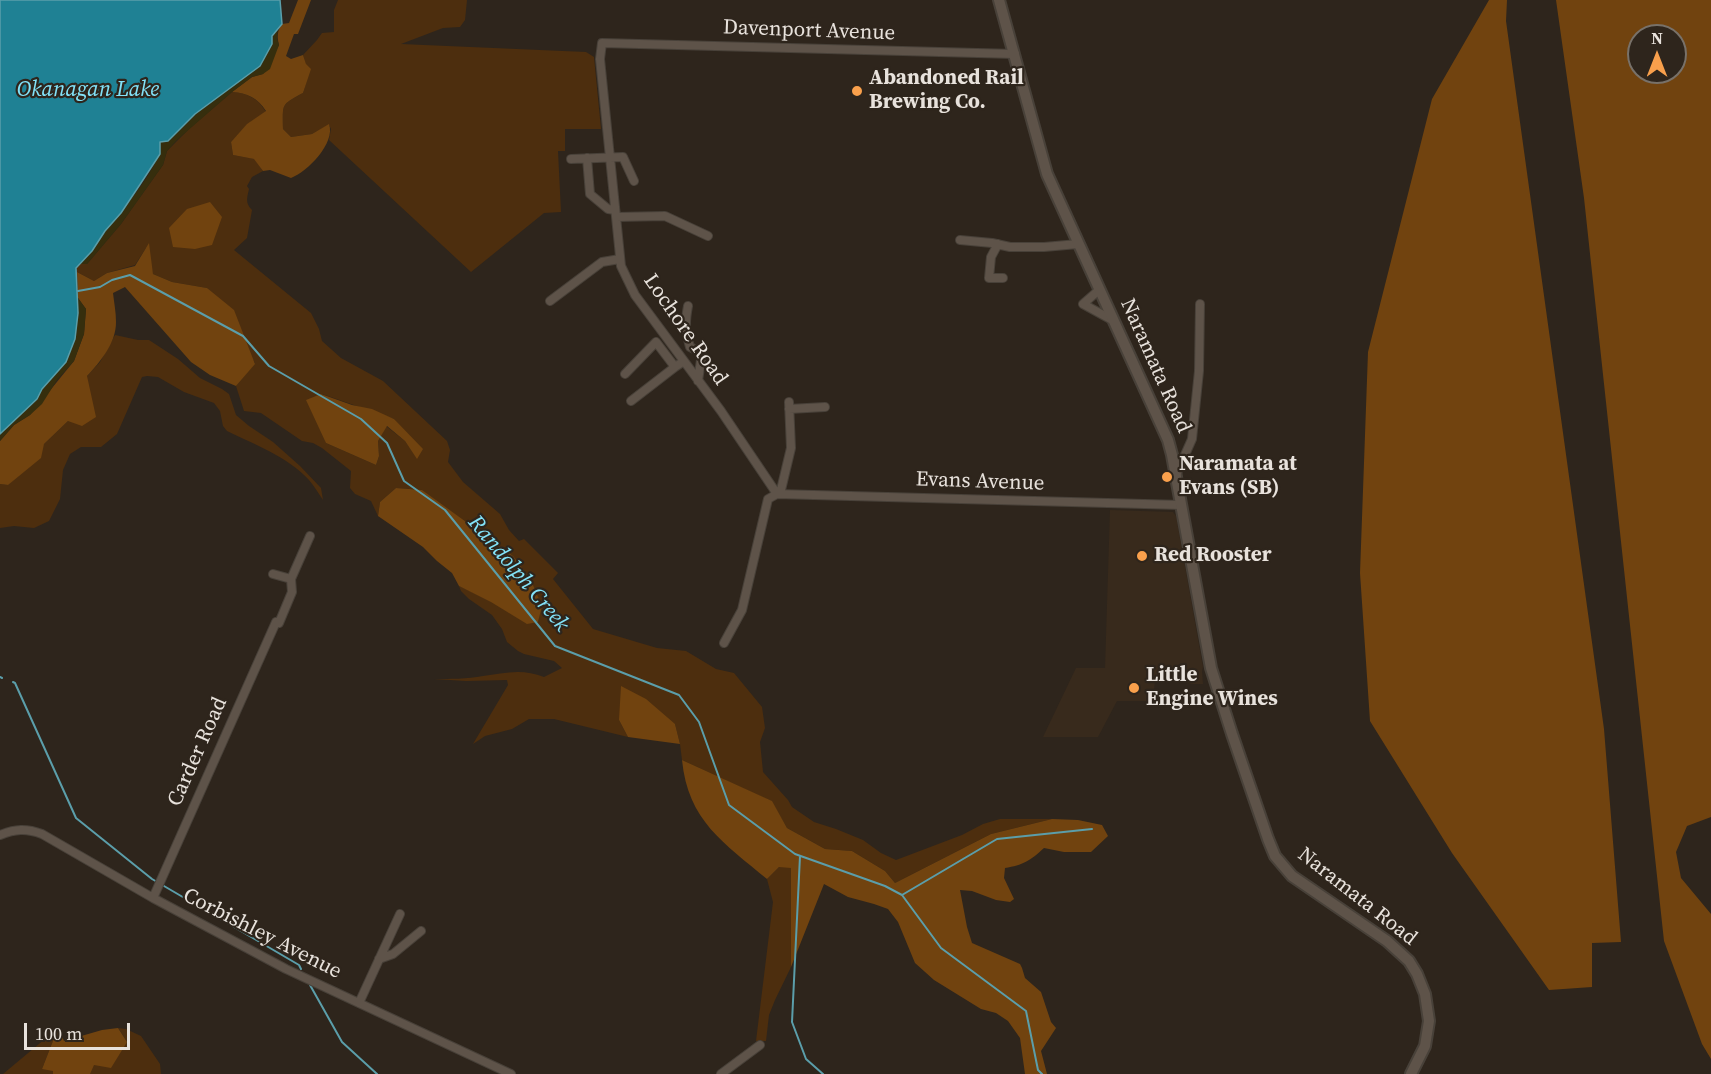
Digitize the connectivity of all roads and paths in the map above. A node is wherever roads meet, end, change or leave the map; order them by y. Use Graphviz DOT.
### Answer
graph roads {
  1 [pos="999,0"];
  2 [pos="603,44"];
  3 [pos="1015,54"];
  4 [pos="610,157"];
  5 [pos="587,158"];
  6 [pos="571,159"];
  7 [pos="634,181"];
  8 [pos="616,214"];
  9 [pos="708,236"];
  10 [pos="960,240"];
  11 [pos="998,244"];
  12 [pos="1078,244"];
  13 [pos="620,259"];
  14 [pos="1003,278"];
  15 [pos="1099,290"];
  16 [pos="550,301"];
  17 [pos="1200,304"];
  18 [pos="688,306"];
  19 [pos="1114,321"];
  20 [pos="684,361"];
  21 [pos="675,367"];
  22 [pos="625,374"];
  23 [pos="698,381"];
  24 [pos="631,401"];
  25 [pos="825,407"];
  26 [pos="1176,476"];
  27 [pos="779,494"];
  28 [pos="1181,505"];
  29 [pos="310,536"];
  30 [pos="273,574"];
  31 [pos="291,579"];
  32 [pos="724,643"];
  33 [pos="0,835"];
  34 [pos="153,898"];
  35 [pos="400,914"];
  36 [pos="421,931"];
  37 [pos="379,960"];
  38 [pos="359,1003"];
  39 [pos="760,1045"];
  40 [pos="511,1074"];
  41 [pos="721,1074"];
  42 [pos="1412,1074"];
  1 -- 3 [label="main road, Naramata Road"];
  2 -- 3 [label="street, Davenport Avenue"];
  2 -- 4 [label="street, Lochore Road"];
  3 -- 12 [label="main road, Naramata Road"];
  4 -- 5 [label="street"];
  4 -- 7 [label="street"];
  4 -- 8 [label="street, Lochore Road"];
  5 -- 6 [label="street"];
  5 -- 8 [label="street"];
  8 -- 9 [label="street"];
  8 -- 13 [label="street, Lochore Road"];
  10 -- 11 [label="street"];
  11 -- 12 [label="street"];
  11 -- 14 [label="street"];
  12 -- 15 [label="main road, Naramata Road"];
  13 -- 16 [label="street"];
  13 -- 20 [label="street, Lochore Road"];
  15 -- 19 [label="main road, Naramata Road"];
  15 -- 19 [label="street"];
  17 -- 26 [label="street"];
  18 -- 23 [label="street"];
  19 -- 26 [label="main road, Naramata Road"];
  20 -- 21 [label="street"];
  20 -- 23 [label="street, Lochore Road"];
  21 -- 22 [label="street"];
  21 -- 24 [label="street"];
  23 -- 27 [label="street, Lochore Road"];
  25 -- 27 [label="street"];
  26 -- 28 [label="main road, Naramata Road"];
  27 -- 28 [label="street, Evans Avenue"];
  27 -- 32 [label="street"];
  28 -- 42 [label="main road, Naramata Road"];
  29 -- 31 [label="street, Carder Road"];
  30 -- 31 [label="street"];
  31 -- 34 [label="street, Carder Road"];
  33 -- 34 [label="street, Corbishley Avenue"];
  34 -- 38 [label="street, Corbishley Avenue"];
  35 -- 37 [label="street"];
  36 -- 37 [label="street"];
  37 -- 38 [label="street"];
  38 -- 40 [label="street, Corbishley Avenue"];
  39 -- 41 [label="street"];
}
